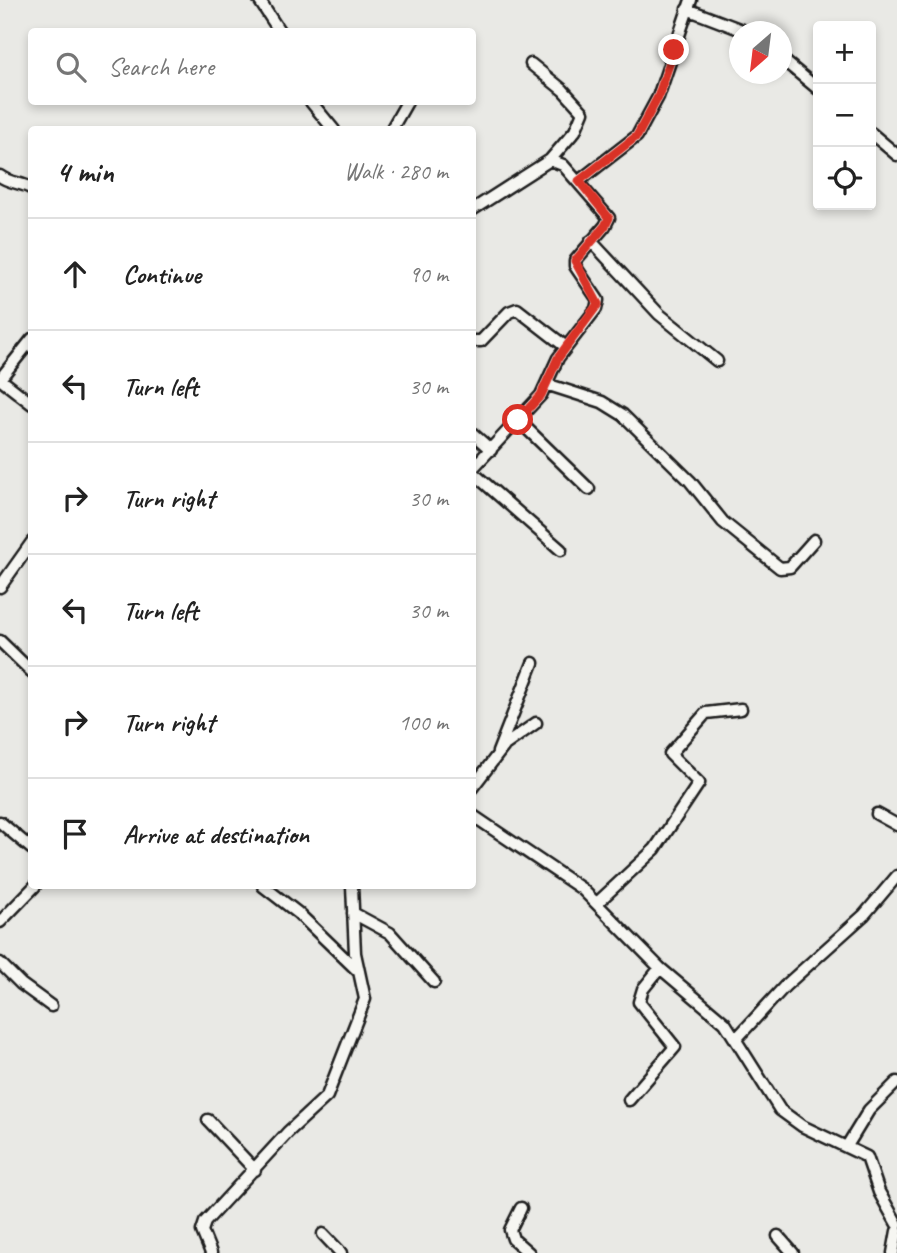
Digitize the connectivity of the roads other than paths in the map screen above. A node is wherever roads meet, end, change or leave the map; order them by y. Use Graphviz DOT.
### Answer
graph roads {
  1 [pos="260,0"];
  2 [pos="689,5"];
  3 [pos="729,24"];
  4 [pos="278,28"];
  5 [pos="530,64"];
  6 [pos="792,67"];
  7 [pos="813,85"];
  8 [pos="313,105"];
  9 [pos="405,105"];
  10 [pos="331,126"];
  11 [pos="393,126"];
  12 [pos="876,137"];
  13 [pos="897,155"];
  14 [pos="550,160"];
  15 [pos="0,176"];
  16 [pos="579,181"];
  17 [pos="28,186"];
  18 [pos="476,207"];
  19 [pos="591,241"];
  20 [pos="476,341"];
  21 [pos="28,344"];
  22 [pos="566,347"];
  23 [pos="717,361"];
  24 [pos="0,379"];
  25 [pos="546,384"];
  26 [pos="28,401"];
  27 [pos="518,420"];
  28 [pos="476,437"];
  29 [pos="491,450"];
  30 [pos="476,466"];
  31 [pos="476,474"];
  32 [pos="589,489"];
  33 [pos="814,540"];
  34 [pos="28,548"];
  35 [pos="561,550"];
  36 [pos="0,587"];
  37 [pos="0,641"];
  38 [pos="533,663"];
  39 [pos="28,667"];
  40 [pos="741,709"];
  41 [pos="536,723"];
  42 [pos="499,752"];
  43 [pos="476,783"];
  44 [pos="877,814"];
  45 [pos="476,818"];
  46 [pos="0,822"];
  47 [pos="897,825"];
  48 [pos="28,846"];
  49 [pos="897,876"];
  50 [pos="32,889"];
  51 [pos="267,889"];
  52 [pos="352,889"];
  53 [pos="597,903"];
  54 [pos="353,913"];
  55 [pos="0,922"];
  56 [pos="0,963"];
  57 [pos="660,968"];
  58 [pos="358,971"];
  59 [pos="434,982"];
  60 [pos="51,1006"];
  61 [pos="737,1038"];
  62 [pos="897,1082"];
  63 [pos="629,1100"];
  64 [pos="208,1120"];
  65 [pos="847,1146"];
  66 [pos="254,1170"];
  67 [pos="521,1208"];
  68 [pos="897,1224"];
  69 [pos="897,1230"];
  70 [pos="323,1234"];
  71 [pos="778,1236"];
  72 [pos="211,1253"];
  73 [pos="341,1253"];
  74 [pos="529,1253"];
  75 [pos="793,1253"];
  76 [pos="893,1253"];
  1 -- 4 [label="street"];
  2 -- 3 [label="street"];
  2 -- 16 [label="street"];
  5 -- 14 [label="street"];
  6 -- 7 [label="street"];
  8 -- 10 [label="street"];
  9 -- 11 [label="street"];
  12 -- 13 [label="street"];
  14 -- 16 [label="street"];
  14 -- 18 [label="street"];
  15 -- 17 [label="street"];
  16 -- 19 [label="street"];
  19 -- 22 [label="street"];
  19 -- 23 [label="street"];
  20 -- 22 [label="street"];
  21 -- 24 [label="street"];
  22 -- 25 [label="street"];
  24 -- 26 [label="street"];
  25 -- 27 [label="street"];
  25 -- 33 [label="street"];
  27 -- 29 [label="street"];
  27 -- 32 [label="street"];
  28 -- 29 [label="street"];
  29 -- 30 [label="street"];
  31 -- 35 [label="street"];
  34 -- 36 [label="street"];
  37 -- 39 [label="street"];
  38 -- 42 [label="street"];
  40 -- 53 [label="street"];
  41 -- 42 [label="street"];
  42 -- 43 [label="street"];
  44 -- 47 [label="street"];
  45 -- 53 [label="street"];
  46 -- 48 [label="street"];
  49 -- 61 [label="street"];
  50 -- 55 [label="street"];
  51 -- 58 [label="street"];
  52 -- 54 [label="street"];
  53 -- 57 [label="street"];
  54 -- 58 [label="street"];
  54 -- 59 [label="street"];
  56 -- 60 [label="street"];
  57 -- 61 [label="street"];
  57 -- 63 [label="street"];
  58 -- 66 [label="street"];
  61 -- 65 [label="street"];
  62 -- 65 [label="street"];
  64 -- 66 [label="street"];
  65 -- 68 [label="street"];
  66 -- 72 [label="street"];
  67 -- 74 [label="street"];
  69 -- 76 [label="street"];
  70 -- 73 [label="street"];
  71 -- 75 [label="street"];
}
